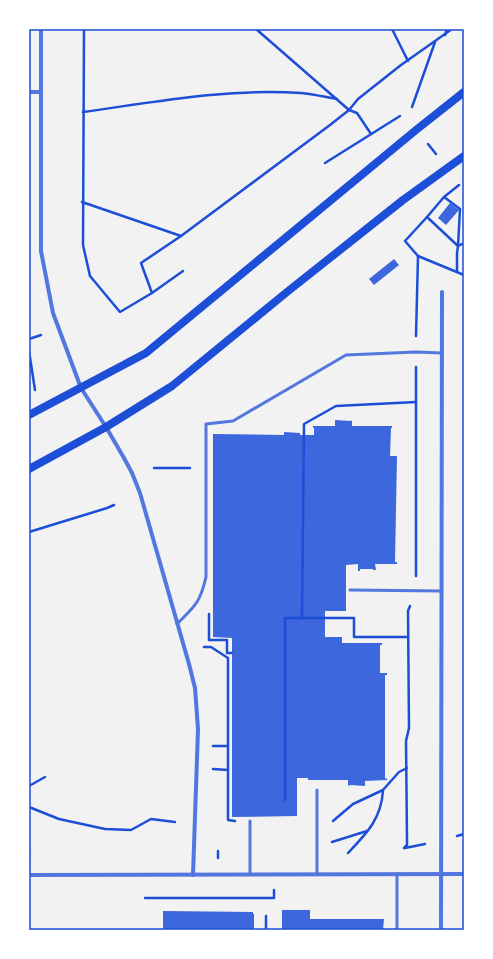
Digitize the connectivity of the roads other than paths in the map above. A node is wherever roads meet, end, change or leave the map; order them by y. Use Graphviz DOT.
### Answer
graph roads {
  1 [pos="41,29"];
  2 [pos="29,92"];
  3 [pos="40,92"];
  4 [pos="464,92"];
  5 [pos="464,156"];
  6 [pos="442,292"];
  7 [pos="442,353"];
  8 [pos="81,388"];
  9 [pos="29,415"];
  10 [pos="106,427"];
  11 [pos="29,469"];
  12 [pos="350,590"];
  13 [pos="441,591"];
  14 [pos="177,624"];
  15 [pos="317,790"];
  16 [pos="250,821"];
  17 [pos="250,874"];
  18 [pos="317,874"];
  19 [pos="397,874"];
  20 [pos="441,874"];
  21 [pos="464,874"];
  22 [pos="29,875"];
  23 [pos="193,875"];
  24 [pos="397,930"];
  25 [pos="440,930"];
  1 -- 3 [label="street"];
  2 -- 3 [label="street"];
  3 -- 8 [label="street"];
  4 -- 8 [label="main road"];
  5 -- 10 [label="main road"];
  6 -- 7 [label="street"];
  7 -- 13 [label="street"];
  7 -- 14 [label="lane"];
  8 -- 9 [label="main road"];
  8 -- 10 [label="street"];
  10 -- 11 [label="main road"];
  10 -- 14 [label="street"];
  12 -- 13 [label="lane"];
  13 -- 20 [label="street"];
  14 -- 23 [label="street"];
  15 -- 18 [label="lane"];
  16 -- 17 [label="lane"];
  17 -- 18 [label="street"];
  17 -- 23 [label="street"];
  18 -- 19 [label="street"];
  19 -- 20 [label="street"];
  19 -- 24 [label="lane"];
  20 -- 21 [label="street"];
  20 -- 25 [label="street"];
  22 -- 23 [label="street"];
}
